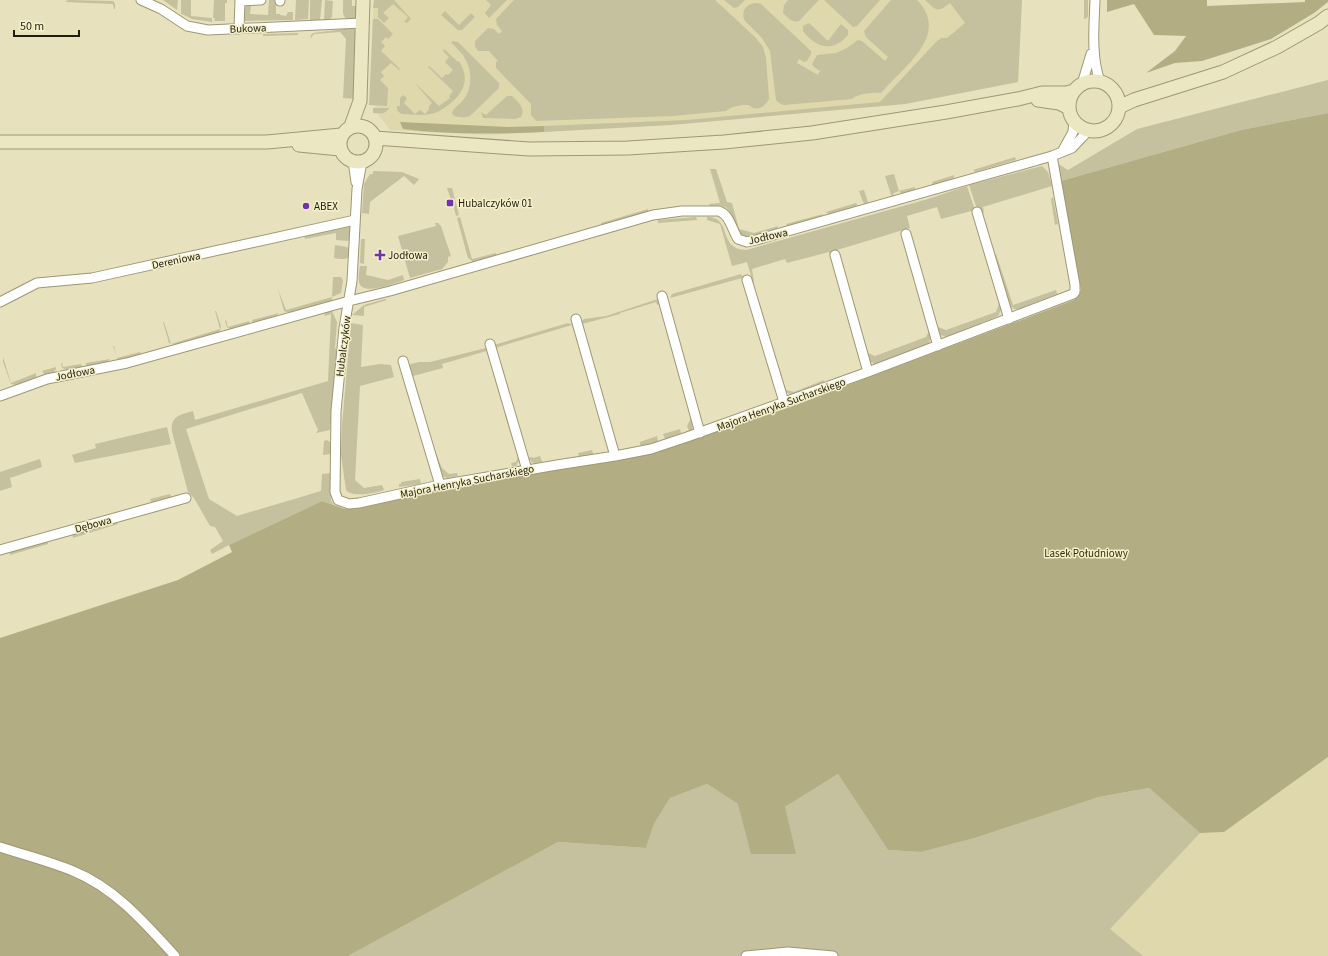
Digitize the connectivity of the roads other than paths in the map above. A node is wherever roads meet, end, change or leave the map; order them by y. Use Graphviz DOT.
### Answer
graph roads {
  1 [pos="141,0"];
  2 [pos="240,0"];
  3 [pos="261,0"];
  4 [pos="363,0"];
  5 [pos="1095,0"];
  6 [pos="1328,16"];
  7 [pos="362,23"];
  8 [pos="239,29"];
  9 [pos="1093,42"];
  10 [pos="1100,82"];
  11 [pos="1175,86"];
  12 [pos="1078,88"];
  13 [pos="1116,94"];
  14 [pos="1018,99"];
  15 [pos="360,101"];
  16 [pos="1119,107"];
  17 [pos="1072,114"];
  18 [pos="351,126"];
  19 [pos="366,127"];
  20 [pos="1089,130"];
  21 [pos="341,135"];
  22 [pos="0,142"];
  23 [pos="267,142"];
  24 [pos="375,144"];
  25 [pos="340,149"];
  26 [pos="1062,152"];
  27 [pos="1052,156"];
  28 [pos="357,162"];
  29 [pos="978,212"];
  30 [pos="355,220"];
  31 [pos="906,234"];
  32 [pos="835,255"];
  33 [pos="747,280"];
  34 [pos="662,296"];
  35 [pos="349,301"];
  36 [pos="0,302"];
  37 [pos="576,319"];
  38 [pos="1009,319"];
  39 [pos="490,344"];
  40 [pos="938,346"];
  41 [pos="403,361"];
  42 [pos="868,372"];
  43 [pos="0,396"];
  44 [pos="784,402"];
  45 [pos="700,433"];
  46 [pos="615,456"];
  47 [pos="527,470"];
  48 [pos="440,485"];
  49 [pos="186,498"];
  50 [pos="341,501"];
  51 [pos="0,550"];
  52 [pos="0,847"];
  53 [pos="175,956"];
  54 [pos="746,956"];
  55 [pos="833,956"];
  1 -- 8 [label="street, Bukowa"];
  2 -- 3 [label="street"];
  2 -- 8 [label="street"];
  4 -- 7 [label="main road"];
  5 -- 9 [label="street"];
  6 -- 11 [label="main road"];
  7 -- 8 [label="street, Bukowa"];
  7 -- 15 [label="main road"];
  9 -- 10 [label="street"];
  9 -- 12 [label="street"];
  10 -- 12 [label="main road"];
  10 -- 13 [label="main road"];
  11 -- 13 [label="main road"];
  11 -- 16 [label="main road"];
  12 -- 14 [label="main road"];
  12 -- 17 [label="main road"];
  13 -- 16 [label="main road"];
  14 -- 17 [label="main road"];
  14 -- 24 [label="main road"];
  15 -- 18 [label="main road"];
  15 -- 19 [label="main road"];
  16 -- 20 [label="main road"];
  17 -- 20 [label="main road"];
  17 -- 26 [label="street"];
  18 -- 19 [label="main road"];
  18 -- 21 [label="main road"];
  19 -- 24 [label="main road"];
  20 -- 26 [label="street, Jodłowa"];
  21 -- 23 [label="main road"];
  21 -- 25 [label="main road"];
  22 -- 23 [label="main road"];
  23 -- 25 [label="main road"];
  24 -- 28 [label="main road"];
  25 -- 28 [label="main road"];
  26 -- 27 [label="street, Jodłowa"];
  27 -- 35 [label="street, Jodłowa"];
  27 -- 38 [label="street, Majora Henryka Sucharskiego"];
  28 -- 30 [label="street, Hubalczyków"];
  29 -- 38 [label="street"];
  30 -- 35 [label="street, Hubalczyków"];
  30 -- 36 [label="street, Dereniowa"];
  31 -- 40 [label="street"];
  32 -- 42 [label="street"];
  33 -- 44 [label="street"];
  34 -- 45 [label="street"];
  35 -- 43 [label="street, Jodłowa"];
  35 -- 50 [label="street, Hubalczyków"];
  37 -- 46 [label="street"];
  38 -- 40 [label="street, Majora Henryka Sucharskiego"];
  39 -- 47 [label="street"];
  40 -- 42 [label="street, Majora Henryka Sucharskiego"];
  41 -- 48 [label="street"];
  42 -- 44 [label="street, Majora Henryka Sucharskiego"];
  44 -- 45 [label="street, Majora Henryka Sucharskiego"];
  45 -- 46 [label="street, Majora Henryka Sucharskiego"];
  46 -- 47 [label="street, Majora Henryka Sucharskiego"];
  47 -- 48 [label="street, Majora Henryka Sucharskiego"];
  48 -- 50 [label="street, Majora Henryka Sucharskiego"];
  49 -- 51 [label="street, Dębowa"];
  52 -- 53 [label="street"];
  54 -- 55 [label="street"];
}
